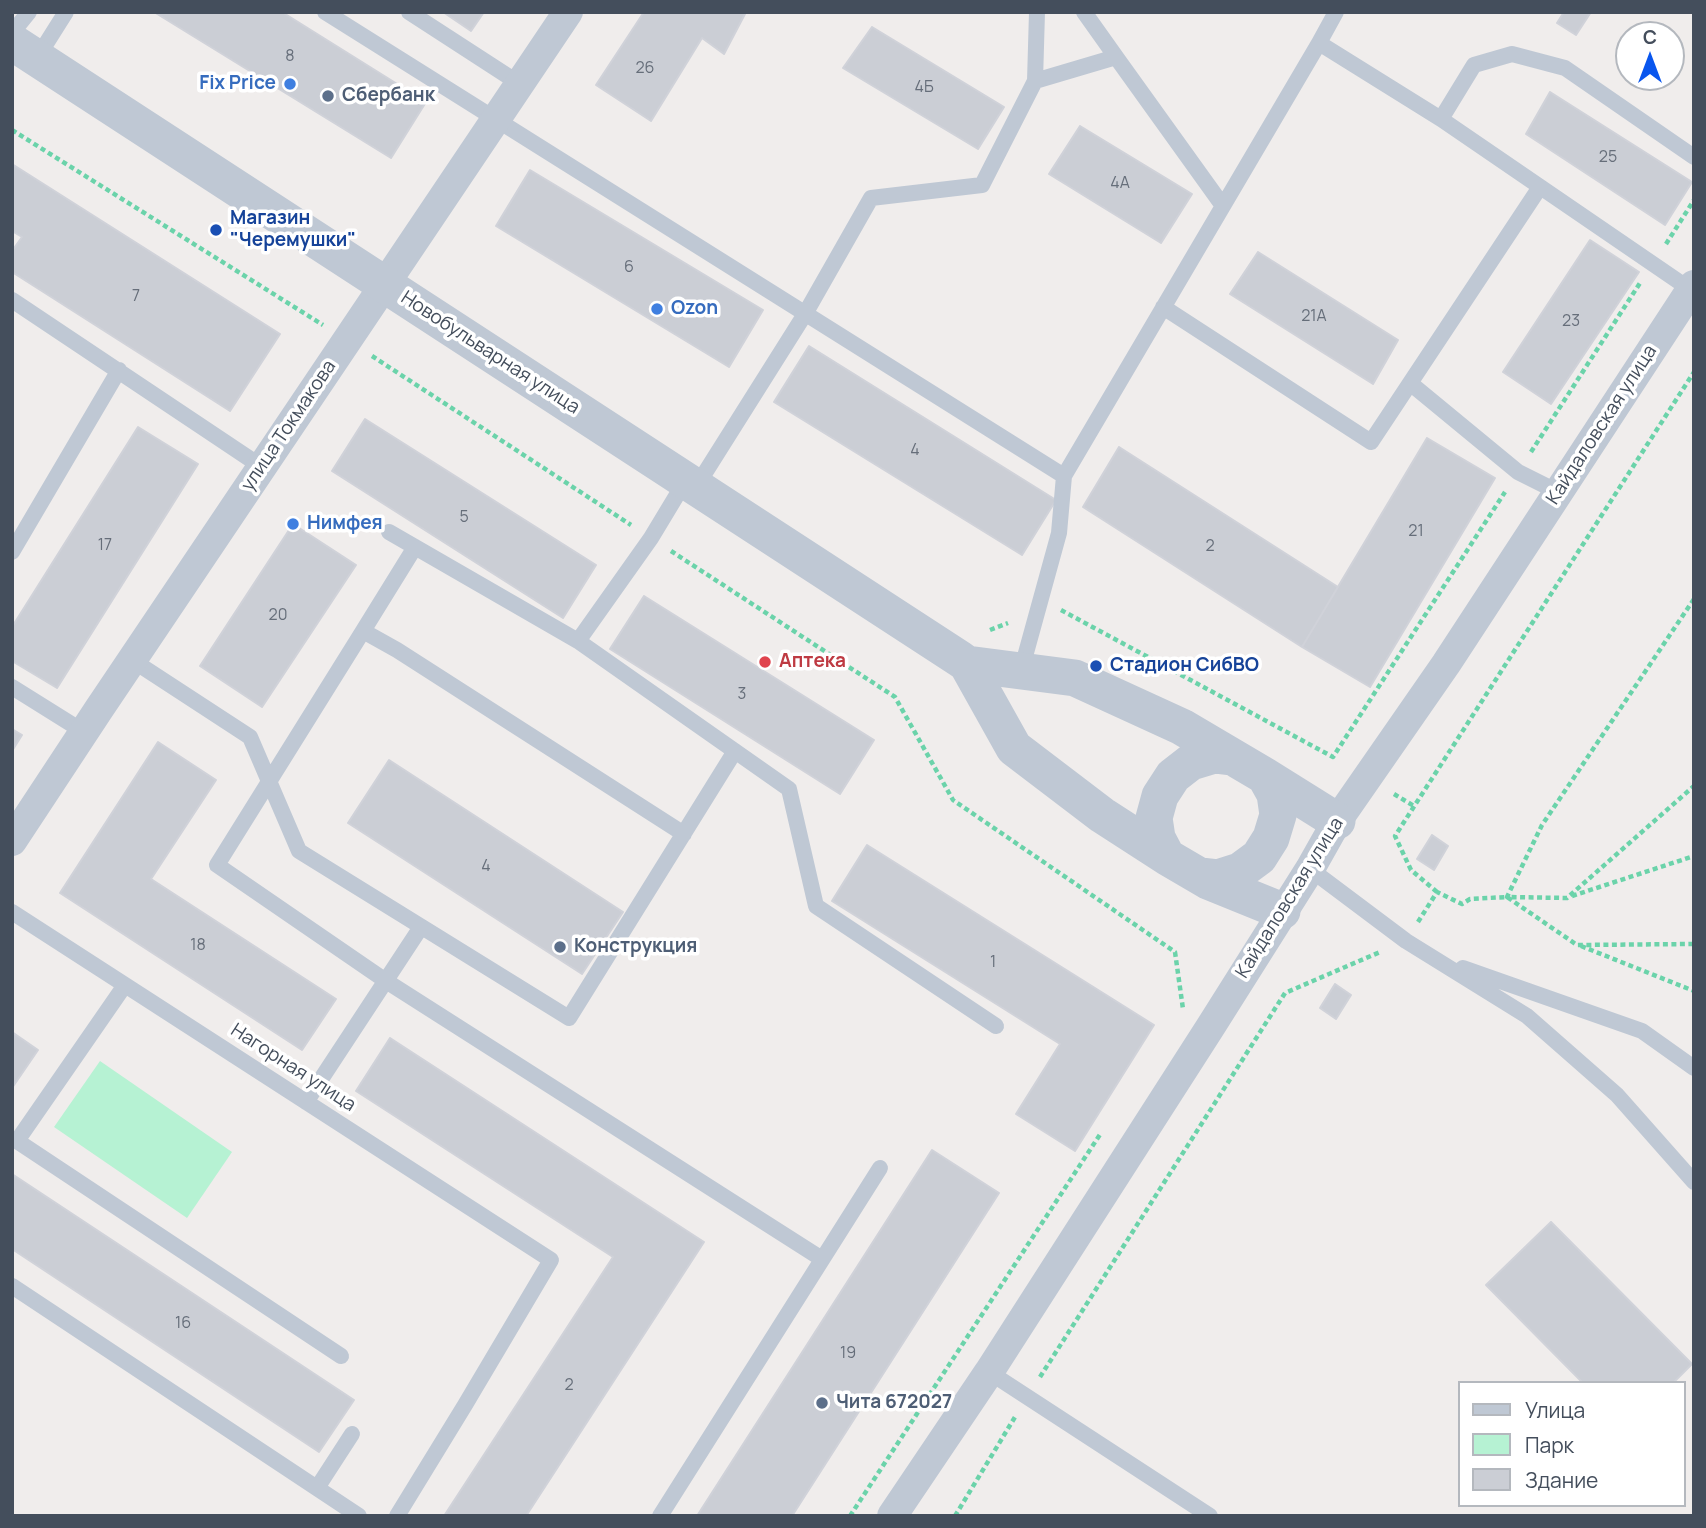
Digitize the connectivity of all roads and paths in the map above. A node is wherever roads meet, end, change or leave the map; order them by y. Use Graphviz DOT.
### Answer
graph roads {
  1 [pos="29,12"];
  2 [pos="66,12"];
  3 [pos="326,12"];
  4 [pos="409,12"];
  5 [pos="568,12"];
  6 [pos="1037,12"];
  7 [pos="1084,12"];
  8 [pos="1336,12"];
  9 [pos="1320,43"];
  10 [pos="20,44"];
  11 [pos="1116,57"];
  12 [pos="1035,81"];
  13 [pos="520,84"];
  14 [pos="496,119"];
  15 [pos="1441,119"];
  16 [pos="1694,157"];
  17 [pos="1540,187"];
  18 [pos="1694,200"];
  19 [pos="1223,206"];
  20 [pos="1652,264"];
  21 [pos="385,284"];
  22 [pos="1692,287"];
  23 [pos="12,300"];
  24 [pos="1163,307"];
  25 [pos="805,314"];
  26 [pos="119,370"];
  27 [pos="1694,372"];
  28 [pos="1410,383"];
  29 [pos="262,467"];
  30 [pos="1518,472"];
  31 [pos="1065,477"];
  32 [pos="691,484"];
  33 [pos="1558,492"];
  34 [pos="389,532"];
  35 [pos="415,547"];
  36 [pos="12,552"];
  37 [pos="1694,599"];
  38 [pos="1037,612"];
  39 [pos="363,631"];
  40 [pos="578,641"];
  41 [pos="974,649"];
  42 [pos="132,660"];
  43 [pos="1021,671"];
  44 [pos="12,687"];
  45 [pos="84,732"];
  46 [pos="735,751"];
  47 [pos="1231,757"];
  48 [pos="1265,776"];
  49 [pos="269,780"];
  50 [pos="1694,786"];
  51 [pos="1337,821"];
  52 [pos="684,834"];
  53 [pos="12,841"];
  54 [pos="1694,856"];
  55 [pos="1167,857"];
  56 [pos="1310,869"];
  57 [pos="1200,876"];
  58 [pos="1437,892"];
  59 [pos="1507,897"];
  60 [pos="1567,898"];
  61 [pos="1282,911"];
  62 [pos="12,912"];
  63 [pos="421,927"];
  64 [pos="1406,941"];
  65 [pos="1694,944"];
  66 [pos="1577,945"];
  67 [pos="1434,958"];
  68 [pos="386,981"];
  69 [pos="125,985"];
  70 [pos="1694,991"];
  71 [pos="996,1026"];
  72 [pos="1694,1068"];
  73 [pos="306,1102"];
  74 [pos="880,1168"];
  75 [pos="1694,1182"];
  76 [pos="822,1259"];
  77 [pos="12,1286"];
  78 [pos="341,1356"];
  79 [pos="989,1373"];
  80 [pos="1027,1397"];
  81 [pos="352,1434"];
  82 [pos="317,1488"];
  83 [pos="359,1516"];
  84 [pos="397,1516"];
  85 [pos="660,1516"];
  86 [pos="892,1516"];
  87 [pos="955,1516"];
  88 [pos="1210,1516"];
  1 -- 10 [label="lane"];
  2 -- 10 [label="lane"];
  3 -- 14 [label="lane"];
  4 -- 13 [label="lane"];
  5 -- 13 [label="street, улица Токмакова"];
  6 -- 12 [label="lane"];
  7 -- 11 [label="lane"];
  8 -- 9 [label="lane"];
  9 -- 15 [label="lane"];
  9 -- 19 [label="lane"];
  10 -- 21 [label="street, Новобульварная улица"];
  11 -- 12 [label="lane"];
  11 -- 19 [label="lane"];
  12 -- 25 [label="lane"];
  13 -- 14 [label="street, улица Токмакова"];
  14 -- 21 [label="street, улица Токмакова"];
  14 -- 25 [label="lane"];
  15 -- 16 [label="lane"];
  15 -- 17 [label="lane"];
  17 -- 20 [label="lane"];
  17 -- 28 [label="lane"];
  18 -- 20 [label="path"];
  19 -- 24 [label="lane"];
  20 -- 22 [label="lane"];
  20 -- 30 [label="path"];
  21 -- 29 [label="street, улица Токмакова"];
  21 -- 32 [label="street, Новобульварная улица"];
  22 -- 33 [label="street, Кайдаловская улица"];
  23 -- 26 [label="lane"];
  24 -- 28 [label="lane"];
  24 -- 31 [label="lane"];
  25 -- 31 [label="lane"];
  25 -- 32 [label="lane"];
  26 -- 29 [label="lane"];
  26 -- 36 [label="lane"];
  27 -- 58 [label="path"];
  28 -- 30 [label="lane"];
  29 -- 42 [label="street, улица Токмакова"];
  30 -- 33 [label="lane"];
  30 -- 38 [label="path"];
  31 -- 38 [label="lane"];
  32 -- 40 [label="lane"];
  32 -- 41 [label="street, Новобульварная улица"];
  33 -- 51 [label="street, Кайдаловская улица"];
  34 -- 35 [label="lane"];
  35 -- 39 [label="lane"];
  35 -- 40 [label="lane"];
  37 -- 59 [label="path"];
  38 -- 41 [label="path"];
  38 -- 43 [label="lane"];
  39 -- 49 [label="lane"];
  39 -- 52 [label="lane"];
  40 -- 46 [label="lane"];
  41 -- 43 [label="street"];
  41 -- 55 [label="street"];
  42 -- 45 [label="street, улица Токмакова"];
  42 -- 49 [label="lane"];
  43 -- 47 [label="street"];
  44 -- 45 [label="lane"];
  45 -- 53 [label="street, улица Токмакова"];
  46 -- 52 [label="lane"];
  46 -- 71 [label="lane"];
  47 -- 48 [label="street"];
  47 -- 55 [label="street"];
  48 -- 51 [label="street"];
  48 -- 57 [label="street"];
  49 -- 63 [label="lane"];
  49 -- 68 [label="lane"];
  50 -- 60 [label="path"];
  51 -- 56 [label="street, Кайдаловская улица"];
  52 -- 63 [label="lane"];
  54 -- 60 [label="path"];
  55 -- 57 [label="street"];
  56 -- 61 [label="street, Кайдаловская улица"];
  56 -- 64 [label="lane"];
  57 -- 61 [label="street"];
  58 -- 59 [label="path"];
  58 -- 64 [label="path"];
  59 -- 60 [label="path"];
  59 -- 66 [label="path"];
  61 -- 79 [label="street, Кайдаловская улица"];
  62 -- 69 [label="lane, Нагорная улица"];
  63 -- 68 [label="lane"];
  64 -- 67 [label="lane"];
  64 -- 80 [label="path"];
  65 -- 66 [label="path"];
  66 -- 70 [label="path"];
  67 -- 72 [label="lane"];
  67 -- 75 [label="lane"];
  68 -- 73 [label="lane"];
  68 -- 76 [label="lane"];
  69 -- 73 [label="lane, Нагорная улица"];
  69 -- 78 [label="lane"];
  73 -- 84 [label="lane, Нагорная улица"];
  74 -- 76 [label="lane"];
  76 -- 85 [label="lane"];
  77 -- 82 [label="lane"];
  79 -- 80 [label="lane"];
  79 -- 86 [label="street, Кайдаловская улица"];
  80 -- 87 [label="path"];
  80 -- 88 [label="lane"];
  81 -- 82 [label="lane"];
  82 -- 83 [label="lane"];
}
